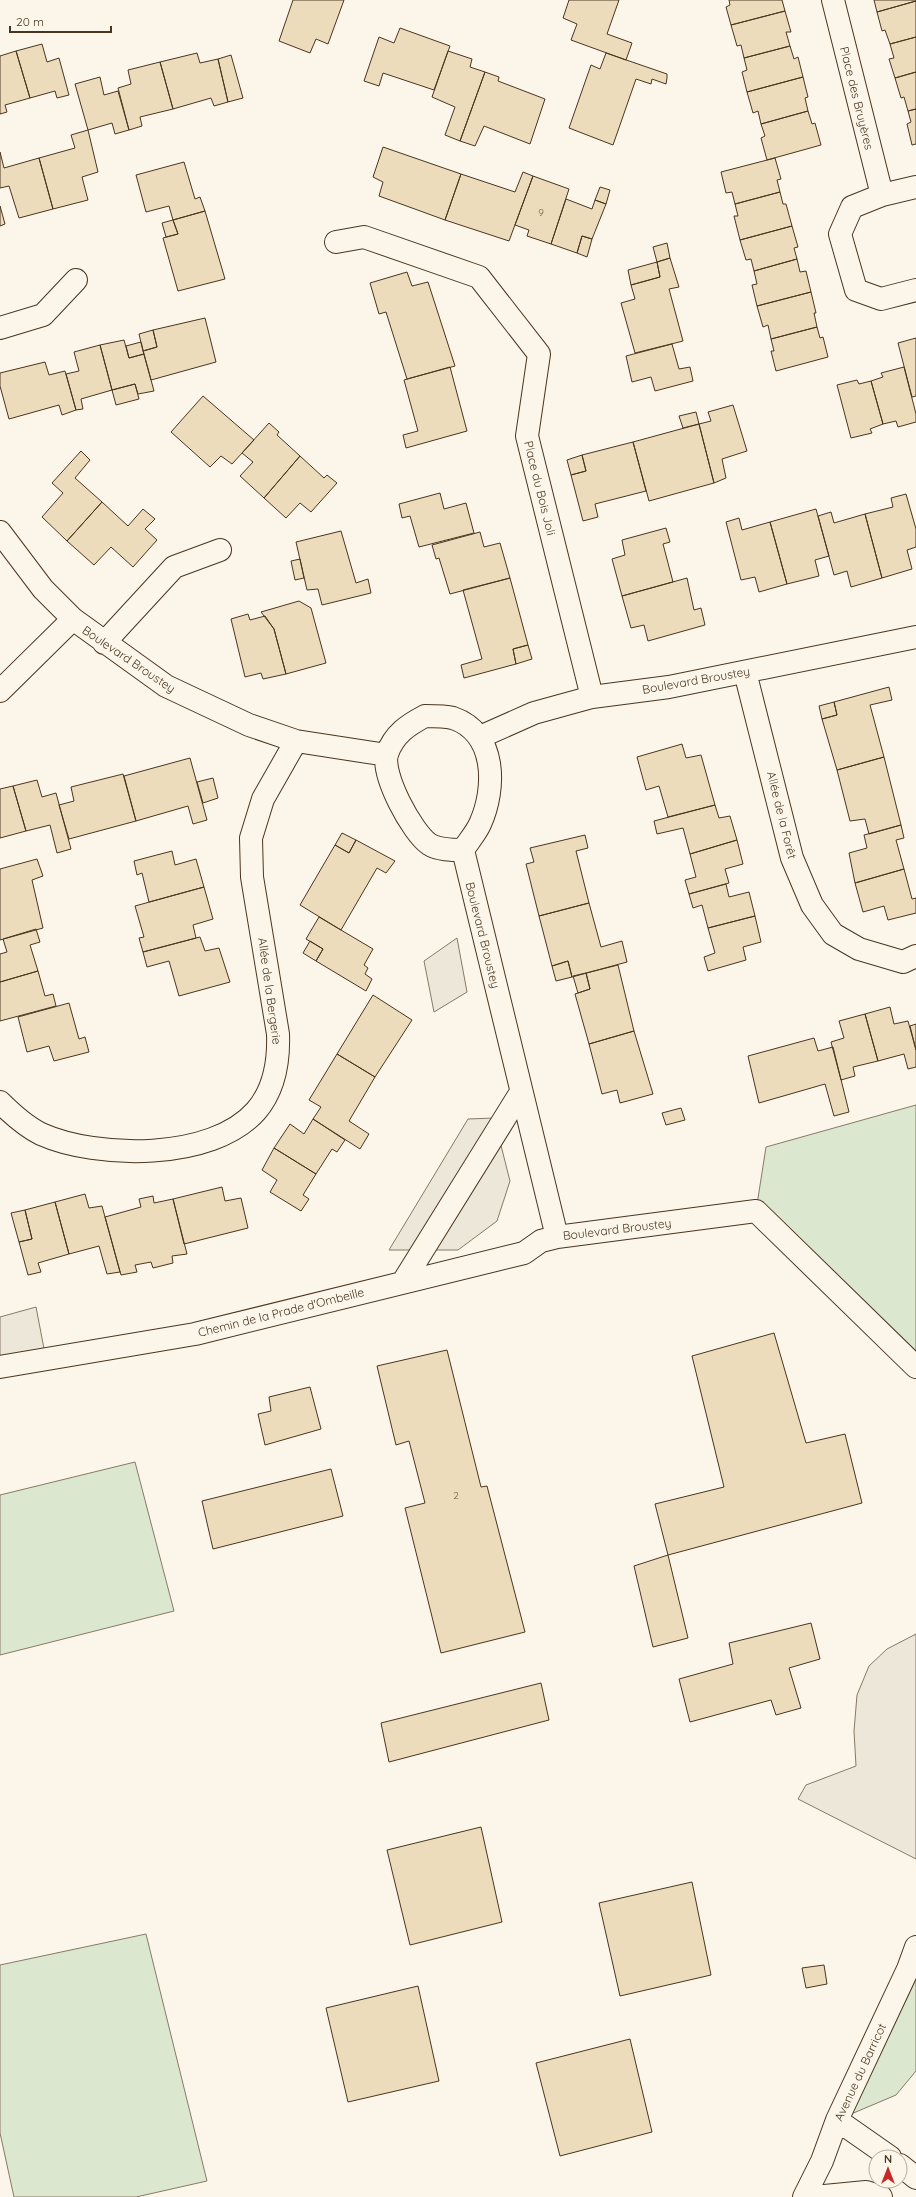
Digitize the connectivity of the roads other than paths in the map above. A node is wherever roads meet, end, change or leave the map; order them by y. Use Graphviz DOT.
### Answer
graph roads {
  1 [pos="833,0"];
  2 [pos="916,187"];
  3 [pos="882,195"];
  4 [pos="336,242"];
  5 [pos="76,280"];
  6 [pos="916,290"];
  7 [pos="0,328"];
  8 [pos="0,532"];
  9 [pos="220,550"];
  10 [pos="73,619"];
  11 [pos="916,637"];
  12 [pos="104,643"];
  13 [pos="745,672"];
  14 [pos="0,691"];
  15 [pos="592,697"];
  16 [pos="480,737"];
  17 [pos="296,742"];
  18 [pos="387,755"];
  19 [pos="463,850"];
  20 [pos="916,956"];
  21 [pos="521,1092"];
  22 [pos="0,1102"];
  23 [pos="557,1237"];
  24 [pos="403,1282"];
  25 [pos="0,1367"];
  26 [pos="916,1367"];
  27 [pos="916,1947"];
  28 [pos="837,2120"];
  29 [pos="879,2149"];
  30 [pos="908,2172"];
  31 [pos="916,2178"];
  32 [pos="804,2197"];
  33 [pos="814,2197"];
  34 [pos="882,2197"];
  1 -- 3 [label="street, Place des Bruyères"];
  2 -- 3 [label="street"];
  3 -- 6 [label="street"];
  4 -- 15 [label="street, Place du Bois Joli"];
  5 -- 7 [label="street"];
  8 -- 10 [label="street, Boulevard Broustey"];
  9 -- 12 [label="street"];
  10 -- 12 [label="street, Boulevard Broustey"];
  10 -- 14 [label="street"];
  11 -- 13 [label="street, Boulevard Broustey"];
  12 -- 17 [label="street, Boulevard Broustey"];
  13 -- 15 [label="street, Boulevard Broustey"];
  13 -- 20 [label="street, Allée de la Forêt"];
  15 -- 16 [label="street, Boulevard Broustey"];
  16 -- 18 [label="street"];
  16 -- 19 [label="street"];
  17 -- 18 [label="street, Boulevard Broustey"];
  17 -- 22 [label="street, Allée de la Bergerie"];
  18 -- 19 [label="street"];
  19 -- 21 [label="street, Boulevard Broustey"];
  21 -- 23 [label="street, Boulevard Broustey"];
  21 -- 24 [label="street"];
  23 -- 24 [label="street, Chemin de la Prade d'Ombeille"];
  23 -- 26 [label="street, Boulevard Broustey"];
  24 -- 25 [label="street, Chemin de la Prade d'Ombeille"];
  27 -- 28 [label="street, Avenue du Barricot"];
  28 -- 29 [label="street"];
  28 -- 32 [label="street, Avenue du Barricot"];
  30 -- 31 [label="street"];
  33 -- 34 [label="street"];
}
